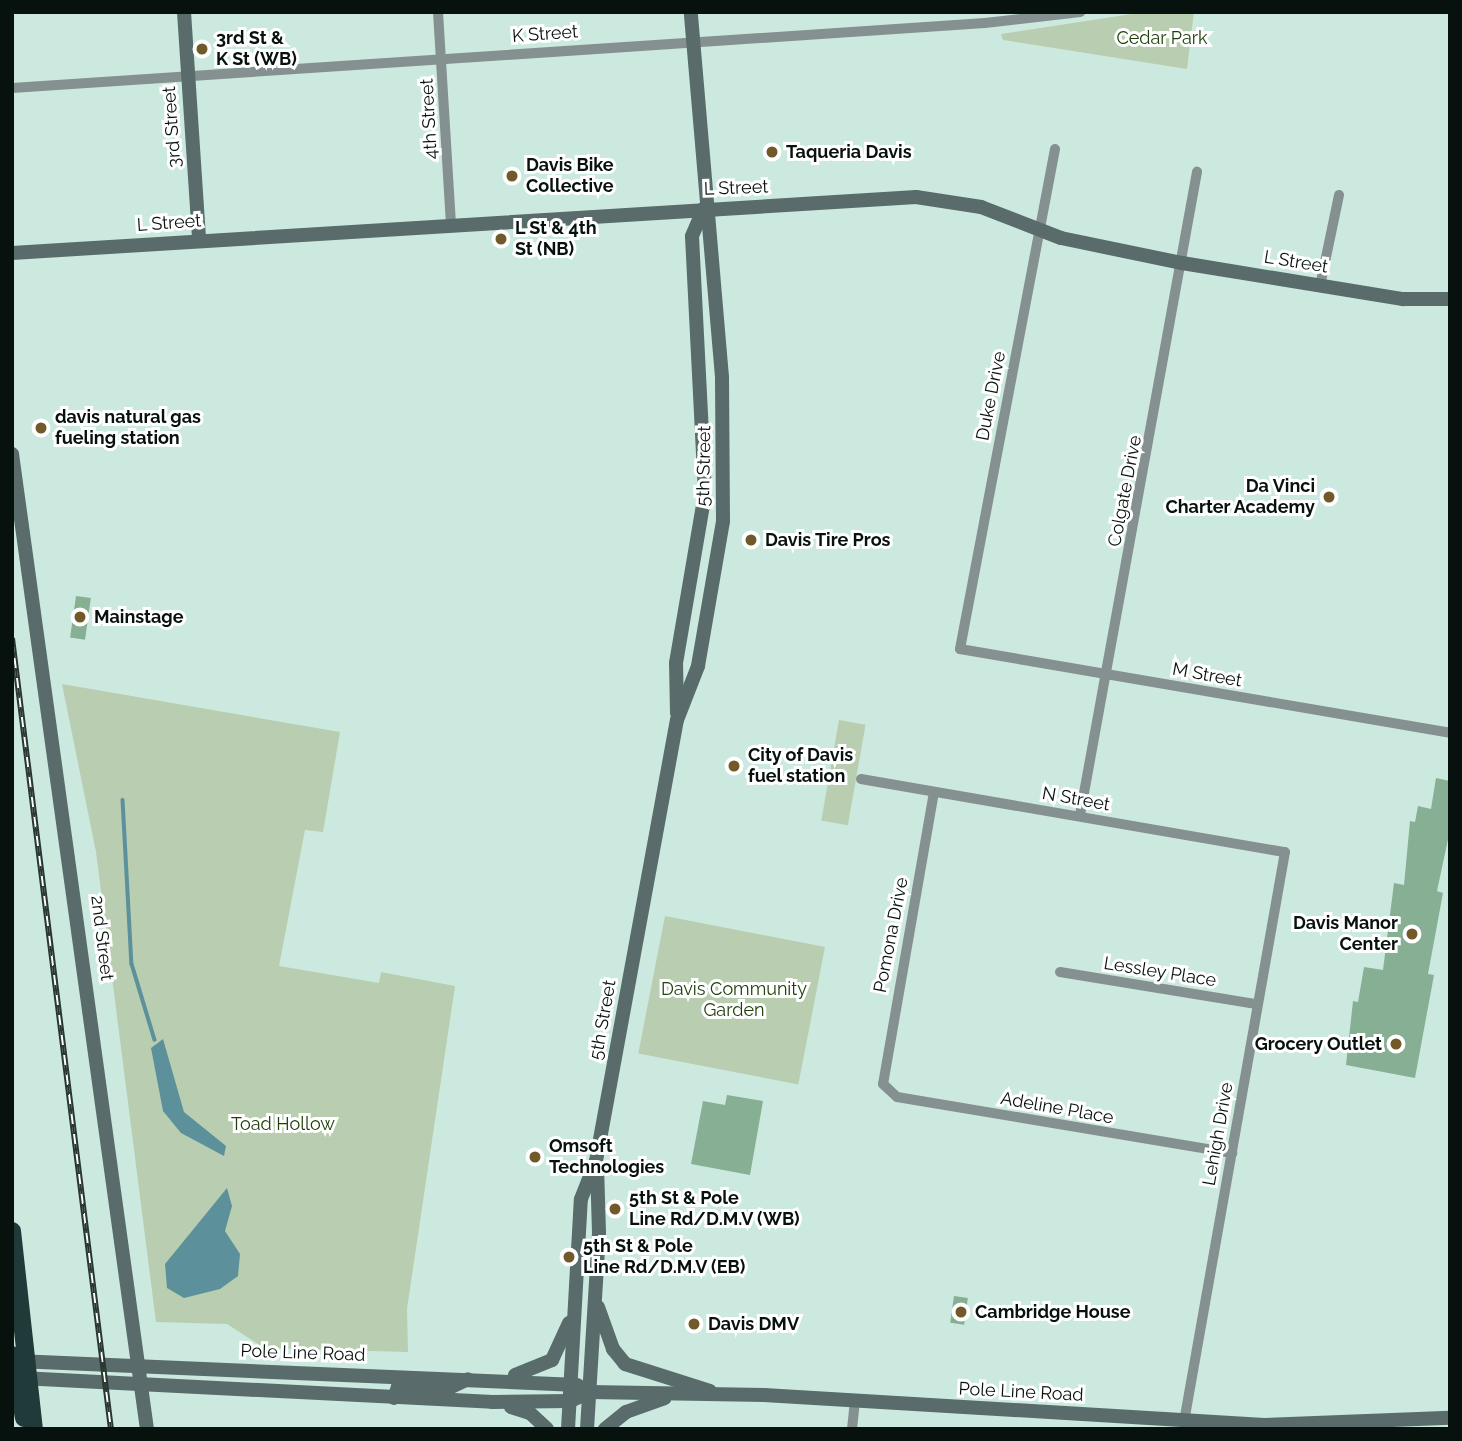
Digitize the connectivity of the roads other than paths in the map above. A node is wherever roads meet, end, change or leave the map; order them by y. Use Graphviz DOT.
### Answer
graph roads {
  1 [pos="184,12"];
  2 [pos="438,12"];
  3 [pos="691,12"];
  4 [pos="946,12"];
  5 [pos="1080,12"];
  6 [pos="947,26"];
  7 [pos="693,41"];
  8 [pos="441,56"];
  9 [pos="188,74"];
  10 [pos="12,88"];
  11 [pos="1055,149"];
  12 [pos="1197,172"];
  13 [pos="1339,195"];
  14 [pos="704,208"];
  15 [pos="451,225"];
  16 [pos="1039,228"];
  17 [pos="199,240"];
  18 [pos="12,253"];
  19 [pos="1182,263"];
  20 [pos="1321,286"];
  21 [pos="1450,299"];
  22 [pos="12,454"];
  23 [pos="960,649"];
  24 [pos="1106,674"];
  25 [pos="677,720"];
  26 [pos="1450,733"];
  27 [pos="861,779"];
  28 [pos="933,792"];
  29 [pos="1080,815"];
  30 [pos="1285,852"];
  31 [pos="1060,972"];
  32 [pos="1255,1004"];
  33 [pos="883,1084"];
  34 [pos="1231,1153"];
  35 [pos="596,1161"];
  36 [pos="12,1231"];
  37 [pos="595,1296"];
  38 [pos="575,1305"];
  39 [pos="12,1355"];
  40 [pos="12,1361"];
  41 [pos="12,1378"];
  42 [pos="468,1378"];
  43 [pos="492,1379"];
  44 [pos="571,1382"];
  45 [pos="590,1392"];
  46 [pos="674,1394"];
  47 [pos="718,1394"];
  48 [pos="394,1398"];
  49 [pos="570,1401"];
  50 [pos="855,1401"];
  51 [pos="492,1402"];
  52 [pos="1450,1418"];
  53 [pos="1184,1422"];
  54 [pos="26,1429"];
  55 [pos="34,1429"];
  56 [pos="146,1429"];
  57 [pos="547,1429"];
  58 [pos="568,1429"];
  59 [pos="587,1429"];
  60 [pos="605,1429"];
  61 [pos="852,1429"];
  1 -- 9 [label="main road, 3rd Street"];
  2 -- 8 [label="street, 4th Street"];
  3 -- 7 [label="main road, 5th Street"];
  4 -- 6 [label="street"];
  5 -- 6 [label="street, K Street"];
  6 -- 7 [label="street, K Street"];
  7 -- 8 [label="street, K Street"];
  7 -- 14 [label="main road, 5th Street"];
  8 -- 9 [label="street, K Street"];
  8 -- 15 [label="street, 4th Street"];
  9 -- 10 [label="street, K Street"];
  9 -- 17 [label="main road, 3rd Street"];
  11 -- 16 [label="street, Duke Drive"];
  12 -- 19 [label="street, Colgate Drive"];
  13 -- 20 [label="street"];
  14 -- 15 [label="main road, L Street"];
  14 -- 16 [label="main road, L Street"];
  14 -- 25 [label="main road, 5th Street"];
  14 -- 25 [label="main road, 5th Street"];
  15 -- 17 [label="main road, L Street"];
  16 -- 19 [label="main road, L Street"];
  16 -- 23 [label="street, Duke Drive"];
  17 -- 18 [label="main road, L Street"];
  19 -- 20 [label="main road, L Street"];
  19 -- 24 [label="street, Colgate Drive"];
  20 -- 21 [label="main road, L Street"];
  22 -- 56 [label="main road, 2nd Street"];
  23 -- 24 [label="street, M Street"];
  24 -- 26 [label="street, M Street"];
  24 -- 29 [label="street, Colgate Drive"];
  25 -- 35 [label="main road, 5th Street"];
  27 -- 28 [label="street, N Street"];
  28 -- 29 [label="street, N Street"];
  28 -- 33 [label="street, Pomona Drive"];
  29 -- 30 [label="street, N Street"];
  30 -- 32 [label="street, Lehigh Drive"];
  31 -- 32 [label="street, Lessley Place"];
  32 -- 34 [label="street, Lehigh Drive"];
  33 -- 34 [label="street, Adeline Place"];
  34 -- 53 [label="street, Lehigh Drive"];
  35 -- 37 [label="main road, 5th Street"];
  35 -- 38 [label="main road, 5th Street"];
  36 -- 55 [label="highway"];
  37 -- 45 [label="main road, 5th Street"];
  37 -- 47 [label="main road"];
  38 -- 43 [label="main road"];
  38 -- 44 [label="main road, 5th Street"];
  39 -- 54 [label="highway"];
  40 -- 42 [label="main road, Pole Line Road"];
  41 -- 48 [label="main road, Pole Line Road"];
  42 -- 43 [label="main road, Pole Line Road"];
  42 -- 48 [label="main road"];
  43 -- 44 [label="main road, Pole Line Road"];
  44 -- 45 [label="main road, Pole Line Road"];
  44 -- 49 [label="main road, 5th Street"];
  45 -- 46 [label="main road, Pole Line Road"];
  45 -- 49 [label="main road, Pole Line Road"];
  45 -- 59 [label="main road, 5th Street"];
  46 -- 47 [label="main road, Pole Line Road"];
  46 -- 60 [label="main road"];
  47 -- 50 [label="main road, Pole Line Road"];
  48 -- 51 [label="main road, Pole Line Road"];
  49 -- 51 [label="main road, Pole Line Road"];
  49 -- 58 [label="main road, 5th Street"];
  50 -- 53 [label="main road, Pole Line Road"];
  50 -- 61 [label="street"];
  51 -- 57 [label="main road"];
  52 -- 53 [label="main road, Pole Line Road"];
}
